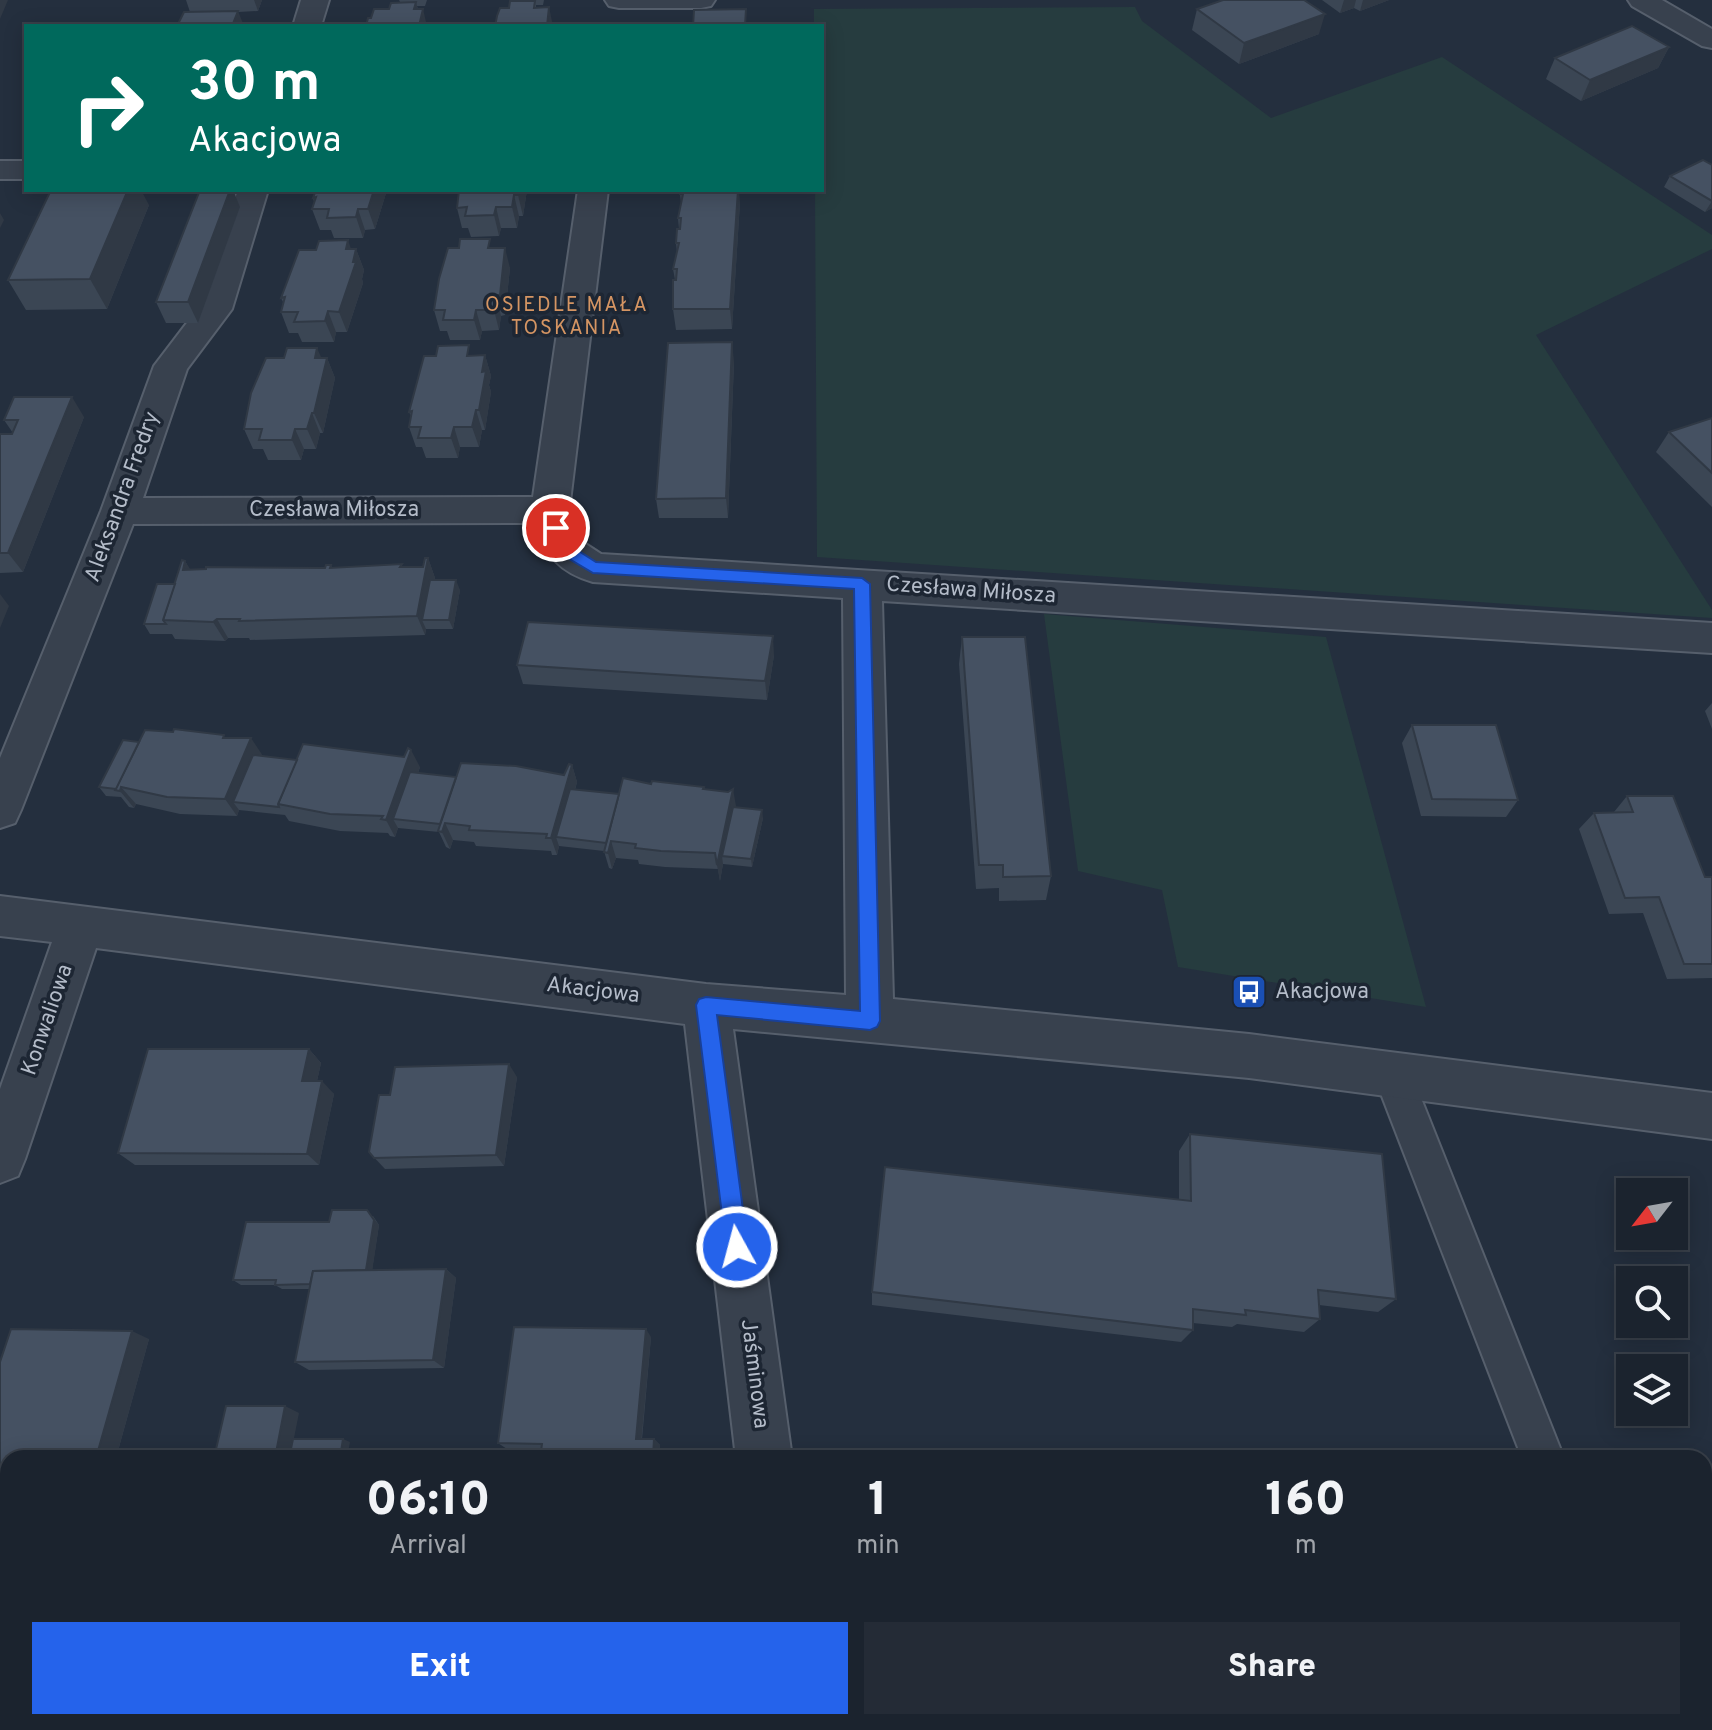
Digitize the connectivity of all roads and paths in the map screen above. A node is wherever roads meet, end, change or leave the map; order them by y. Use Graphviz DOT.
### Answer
graph roads {
  1 [pos="315,0"];
  2 [pos="619,0"];
  3 [pos="701,0"];
  4 [pos="1642,0"];
  5 [pos="308,24"];
  6 [pos="615,24"];
  7 [pos="1712,40"];
  8 [pos="0,170"];
  9 [pos="24,170"];
  10 [pos="252,192"];
  11 [pos="593,192"];
  12 [pos="550,510"];
  13 [pos="120,511"];
  14 [pos="862,584"];
  15 [pos="1712,638"];
  16 [pos="0,810"];
  17 [pos="0,916"];
  18 [pos="80,927"];
  19 [pos="706,1005"];
  20 [pos="870,1021"];
  21 [pos="1392,1073"];
  22 [pos="1712,1116"];
  23 [pos="0,1159"];
  24 [pos="763,1450"];
  25 [pos="1540,1450"];
  1 -- 5 [label="street"];
  2 -- 3 [label="street"];
  2 -- 6 [label="street"];
  4 -- 7 [label="street"];
  8 -- 9 [label="street"];
  10 -- 13 [label="street, Aleksandra Fredry"];
  11 -- 12 [label="street"];
  12 -- 13 [label="street, Czesława Miłosza"];
  12 -- 14 [label="street, Czesława Miłosza"];
  13 -- 16 [label="street, Aleksandra Fredry"];
  14 -- 15 [label="street, Czesława Miłosza"];
  14 -- 20 [label="street"];
  17 -- 18 [label="street, Akacjowa"];
  18 -- 19 [label="street, Akacjowa"];
  18 -- 23 [label="street, Konwaliowa"];
  19 -- 20 [label="street, Akacjowa"];
  19 -- 24 [label="street, Jaśminowa"];
  20 -- 21 [label="street, Akacjowa"];
  21 -- 22 [label="street, Akacjowa"];
  21 -- 25 [label="lane"];
}
